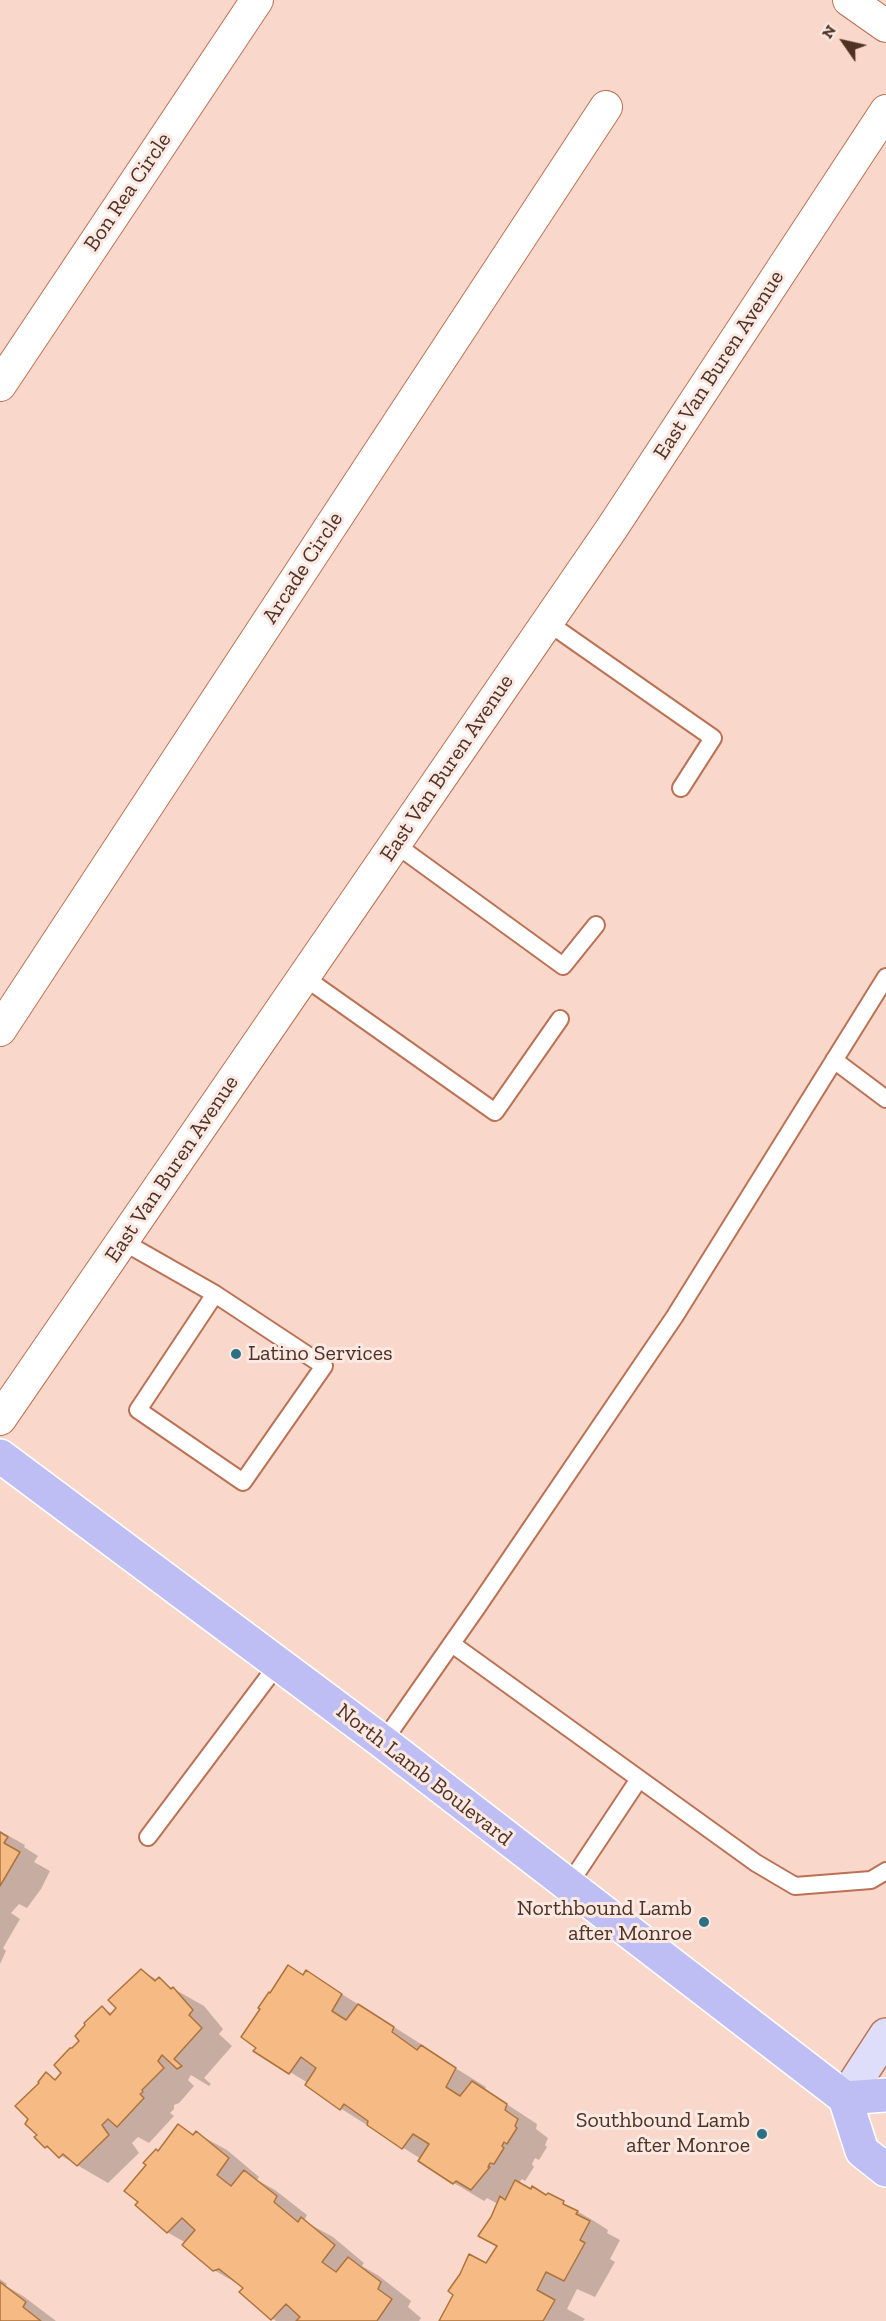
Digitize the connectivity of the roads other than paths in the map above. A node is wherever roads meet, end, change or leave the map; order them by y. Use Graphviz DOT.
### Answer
graph roads {
  1 [pos="257,0"];
  2 [pos="849,0"];
  3 [pos="886,26"];
  4 [pos="606,106"];
  5 [pos="886,111"];
  6 [pos="0,385"];
  7 [pos="547,622"];
  8 [pos="681,788"];
  9 [pos="394,844"];
  10 [pos="596,925"];
  11 [pos="304,977"];
  12 [pos="886,977"];
  13 [pos="560,1019"];
  14 [pos="0,1030"];
  15 [pos="834,1060"];
  16 [pos="886,1099"];
  17 [pos="122,1241"];
  18 [pos="215,1294"];
  19 [pos="0,1419"];
  20 [pos="0,1456"];
  21 [pos="452,1644"];
  22 [pos="278,1664"];
  23 [pos="383,1742"];
  24 [pos="639,1779"];
  25 [pos="148,1837"];
  26 [pos="886,1871"];
  27 [pos="568,1886"];
  28 [pos="886,2035"];
  29 [pos="886,2095"];
  30 [pos="845,2098"];
  31 [pos="886,2170"];
  1 -- 6 [label="street, Bon Rea Circle"];
  2 -- 3 [label="street"];
  4 -- 14 [label="street, Arcade Circle"];
  5 -- 7 [label="street, East Van Buren Avenue"];
  7 -- 8 [label="lane"];
  7 -- 9 [label="street, East Van Buren Avenue"];
  9 -- 10 [label="lane"];
  9 -- 11 [label="street, East Van Buren Avenue"];
  11 -- 13 [label="lane"];
  11 -- 17 [label="street, East Van Buren Avenue"];
  12 -- 15 [label="lane"];
  15 -- 16 [label="lane"];
  15 -- 21 [label="lane"];
  17 -- 18 [label="lane"];
  17 -- 19 [label="street, East Van Buren Avenue"];
  18 -- 18 [label="lane"];
  20 -- 22 [label="main road, North Lamb Boulevard"];
  21 -- 23 [label="lane"];
  21 -- 24 [label="lane"];
  22 -- 23 [label="main road, North Lamb Boulevard"];
  22 -- 25 [label="lane"];
  23 -- 27 [label="main road, North Lamb Boulevard"];
  24 -- 26 [label="lane"];
  24 -- 27 [label="lane"];
  27 -- 30 [label="main road, North Lamb Boulevard"];
  28 -- 30 [label="street"];
  29 -- 30 [label="main road"];
  30 -- 31 [label="main road"];
}
